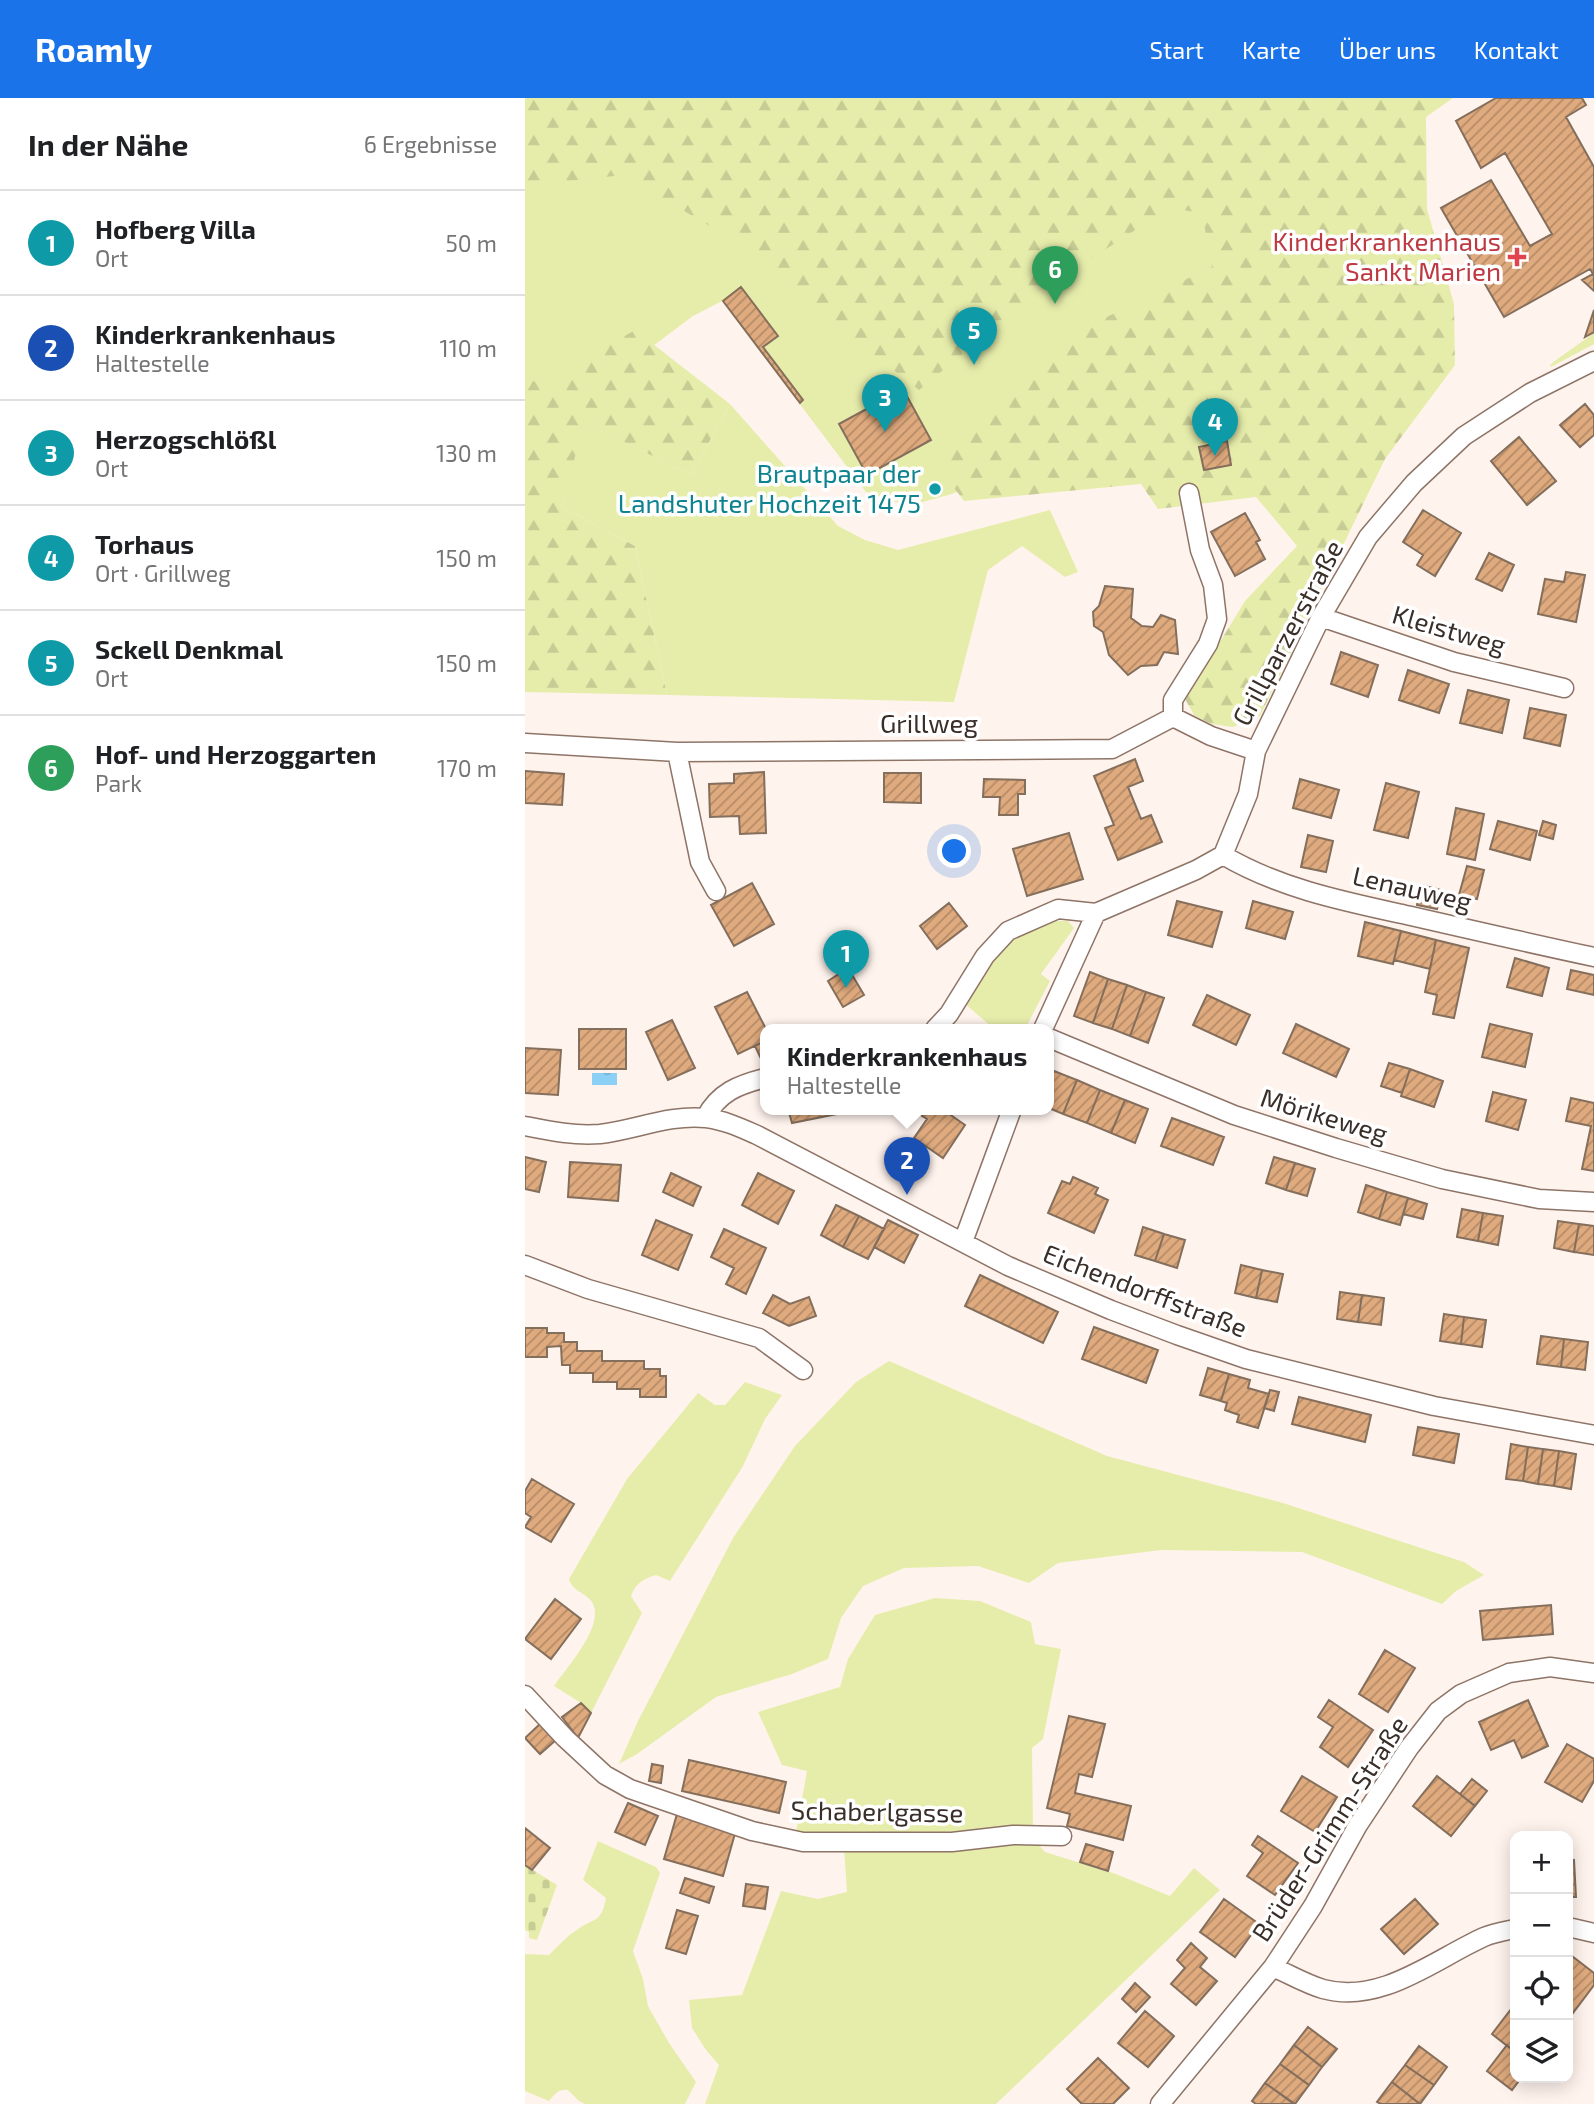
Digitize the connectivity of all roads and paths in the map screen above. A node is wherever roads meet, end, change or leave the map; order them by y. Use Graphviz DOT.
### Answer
graph roads {
  1 [pos="1594,360"];
  2 [pos="1189,493"];
  3 [pos="1321,617"];
  4 [pos="1565,688"];
  5 [pos="1173,717"];
  6 [pos="525,743"];
  7 [pos="1256,751"];
  8 [pos="677,752"];
  9 [pos="1223,855"];
  10 [pos="716,891"];
  11 [pos="1096,913"];
  12 [pos="1594,957"];
  13 [pos="940,1024"];
  14 [pos="1044,1024"];
  15 [pos="1054,1040"];
  16 [pos="760,1079"];
  17 [pos="1010,1115"];
  18 [pos="705,1118"];
  19 [pos="525,1126"];
  20 [pos="1594,1202"];
  21 [pos="963,1242"];
  22 [pos="525,1265"];
  23 [pos="803,1370"];
  24 [pos="1594,1435"];
  25 [pos="1594,1673"];
  26 [pos="525,1695"];
  27 [pos="1062,1836"];
  28 [pos="1573,1928"];
  29 [pos="1510,1930"];
  30 [pos="1594,1933"];
  31 [pos="1273,1967"];
  32 [pos="1160,2104"];
  1 -- 3 [label="street, Grillparzerstraße"];
  2 -- 5 [label="street"];
  3 -- 4 [label="street, Kleistweg"];
  3 -- 7 [label="street, Grillparzerstraße"];
  5 -- 7 [label="street"];
  5 -- 8 [label="street, Grillweg"];
  6 -- 8 [label="street, Grillweg"];
  7 -- 9 [label="street, Grillparzerstraße"];
  8 -- 10 [label="street"];
  9 -- 11 [label="street"];
  9 -- 12 [label="street, Lenauweg"];
  11 -- 13 [label="street"];
  11 -- 14 [label="street"];
  15 -- 20 [label="street, Mörikeweg"];
  16 -- 18 [label="street"];
  17 -- 21 [label="street"];
  18 -- 19 [label="street, Eichendorffstraße"];
  18 -- 21 [label="street, Eichendorffstraße"];
  21 -- 24 [label="street, Eichendorffstraße"];
  22 -- 23 [label="street"];
  25 -- 31 [label="street, Brüder-Grimm-Straße"];
  26 -- 27 [label="street, Schaberlgasse"];
  28 -- 30 [label="street"];
  29 -- 31 [label="street"];
  31 -- 32 [label="street, Brüder-Grimm-Straße"];
}
